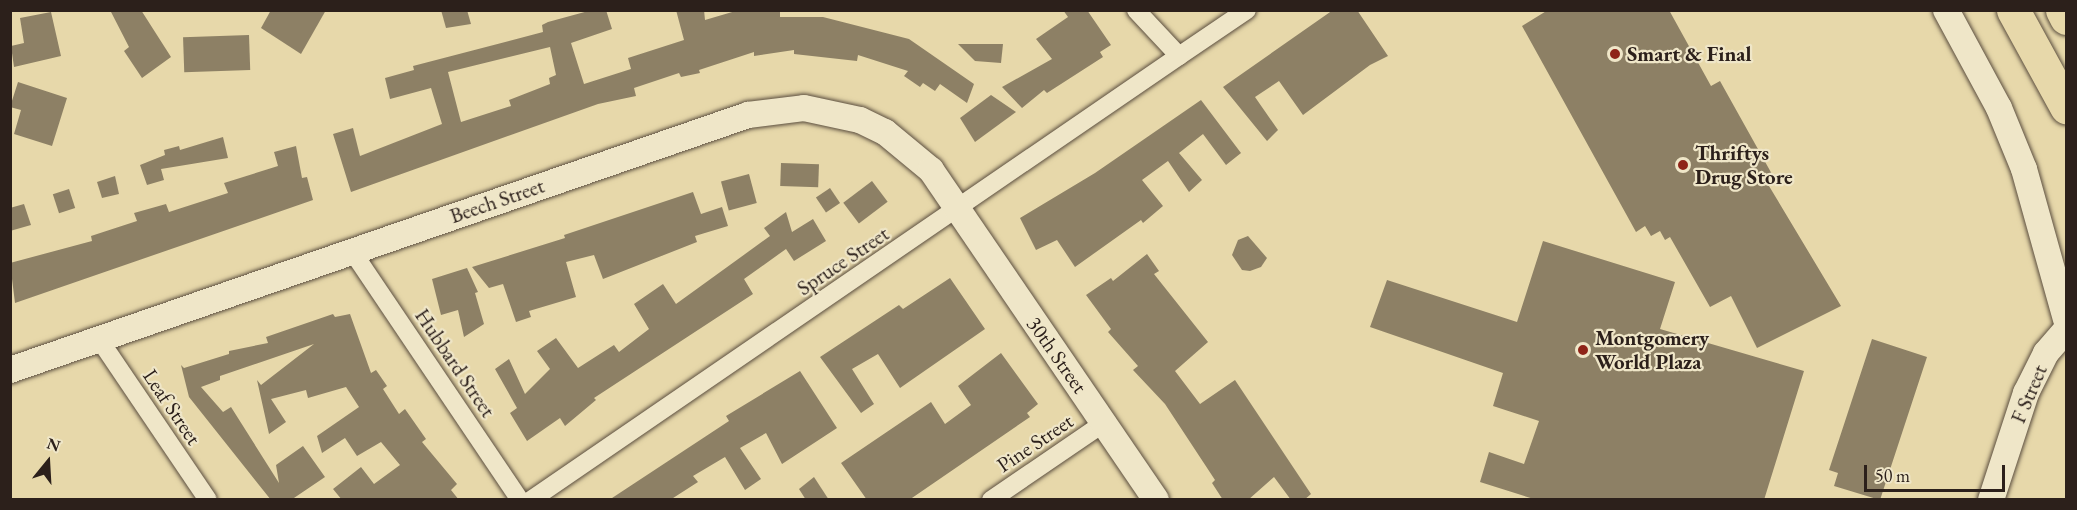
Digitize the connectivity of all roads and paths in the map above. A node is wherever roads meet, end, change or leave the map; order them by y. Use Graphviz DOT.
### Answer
graph roads {
  1 [pos="1136,10"];
  2 [pos="1247,10"];
  3 [pos="1946,10"];
  4 [pos="2013,10"];
  5 [pos="2062,10"];
  6 [pos="2067,18"];
  7 [pos="1179,56"];
  8 [pos="2067,107"];
  9 [pos="959,209"];
  10 [pos="352,251"];
  11 [pos="2067,319"];
  12 [pos="2067,330"];
  13 [pos="99,339"];
  14 [pos="10,370"];
  15 [pos="1104,423"];
  16 [pos="208,500"];
  17 [pos="520,500"];
  18 [pos="531,500"];
  19 [pos="992,500"];
  20 [pos="1156,500"];
  21 [pos="1990,500"];
  1 -- 7 [label="street"];
  2 -- 7 [label="street, Spruce Street"];
  3 -- 11 [label="street"];
  4 -- 8 [label="highway"];
  5 -- 6 [label="highway"];
  7 -- 9 [label="street, Spruce Street"];
  9 -- 10 [label="street, Beech Street"];
  9 -- 15 [label="street, 30th Street"];
  9 -- 18 [label="street, Spruce Street"];
  10 -- 13 [label="street, Beech Street"];
  10 -- 17 [label="street, Hubbard Street"];
  12 -- 21 [label="street, F Street"];
  13 -- 14 [label="street, Beech Street"];
  13 -- 16 [label="street, Leaf Street"];
  15 -- 19 [label="street, Pine Street"];
  15 -- 20 [label="street, 30th Street"];
}
